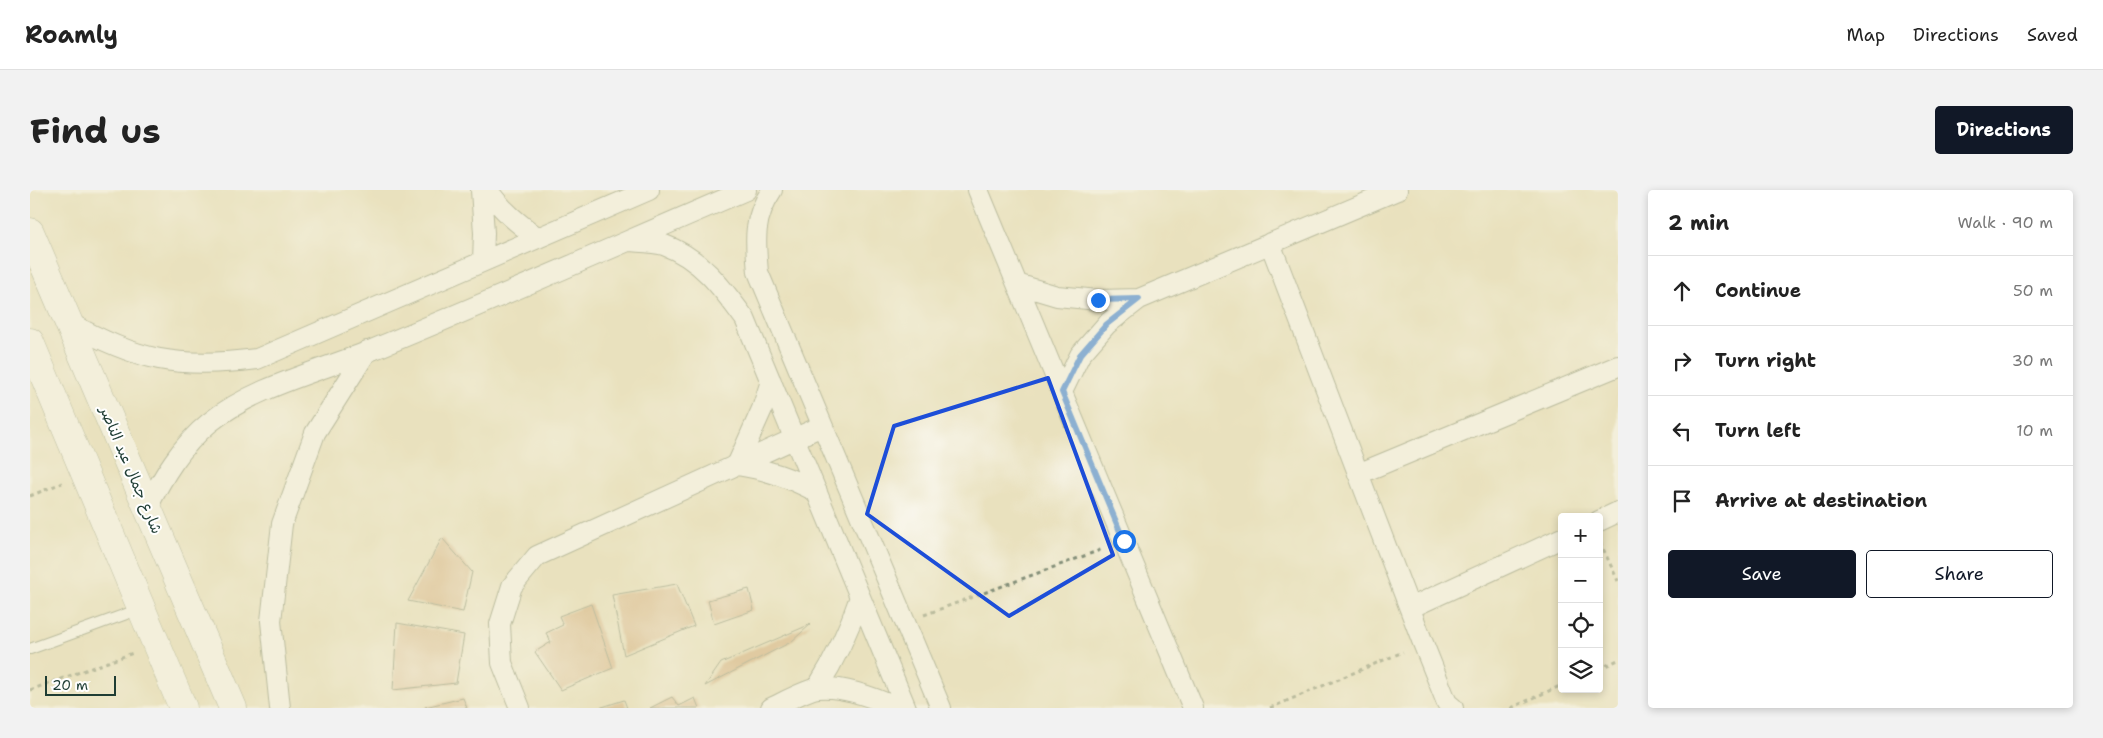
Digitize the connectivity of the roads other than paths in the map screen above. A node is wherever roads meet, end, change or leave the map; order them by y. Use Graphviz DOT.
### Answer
graph roads {
  1 [pos="481,190"];
  2 [pos="488,190"];
  3 [pos="649,190"];
  4 [pos="746,190"];
  5 [pos="772,190"];
  6 [pos="978,190"];
  7 [pos="1397,190"];
  8 [pos="30,232"];
  9 [pos="538,238"];
  10 [pos="628,240"];
  11 [pos="1270,244"];
  12 [pos="483,261"];
  13 [pos="1017,284"];
  14 [pos="1139,299"];
  15 [pos="68,322"];
  16 [pos="30,342"];
  17 [pos="367,351"];
  18 [pos="257,359"];
  19 [pos="1618,366"];
  20 [pos="771,380"];
  21 [pos="270,389"];
  22 [pos="1062,392"];
  23 [pos="822,426"];
  24 [pos="795,438"];
  25 [pos="737,465"];
  26 [pos="1358,474"];
  27 [pos="817,492"];
  28 [pos="147,508"];
  29 [pos="1618,512"];
  30 [pos="1603,519"];
  31 [pos="1558,540"];
  32 [pos="860,596"];
  33 [pos="141,608"];
  34 [pos="1410,608"];
  35 [pos="30,649"];
  36 [pos="817,688"];
  37 [pos="183,708"];
  38 [pos="233,708"];
  39 [pos="280,708"];
  40 [pos="520,708"];
  41 [pos="771,708"];
  42 [pos="897,708"];
  43 [pos="906,708"];
  44 [pos="941,708"];
  45 [pos="1193,708"];
  46 [pos="1453,708"];
  1 -- 12 [label="street"];
  2 -- 9 [label="street"];
  3 -- 9 [label="street"];
  4 -- 10 [label="street"];
  5 -- 23 [label="street"];
  6 -- 13 [label="street"];
  7 -- 11 [label="street"];
  8 -- 15 [label="main road, شارع جمال عبد الناصر"];
  9 -- 12 [label="street"];
  10 -- 17 [label="street"];
  10 -- 20 [label="street"];
  11 -- 14 [label="street"];
  11 -- 26 [label="street"];
  12 -- 18 [label="street"];
  13 -- 14 [label="street"];
  13 -- 22 [label="street"];
  14 -- 22 [label="street"];
  15 -- 18 [label="street"];
  15 -- 28 [label="main road, شارع جمال عبد الناصر"];
  16 -- 33 [label="main road"];
  17 -- 21 [label="street"];
  17 -- 39 [label="street"];
  18 -- 21 [label="street"];
  19 -- 26 [label="street"];
  20 -- 24 [label="street"];
  20 -- 25 [label="street"];
  21 -- 28 [label="street"];
  22 -- 45 [label="street"];
  23 -- 24 [label="street"];
  23 -- 44 [label="street"];
  24 -- 25 [label="street"];
  24 -- 27 [label="street"];
  25 -- 27 [label="street"];
  25 -- 40 [label="street"];
  26 -- 34 [label="street"];
  27 -- 32 [label="street"];
  28 -- 38 [label="main road, شارع جمال عبد الناصر"];
  29 -- 30 [label="street"];
  31 -- 34 [label="street"];
  32 -- 36 [label="street"];
  32 -- 43 [label="street"];
  33 -- 35 [label="lane"];
  33 -- 37 [label="main road"];
  34 -- 46 [label="street"];
  36 -- 41 [label="street"];
  36 -- 42 [label="street"];
}
